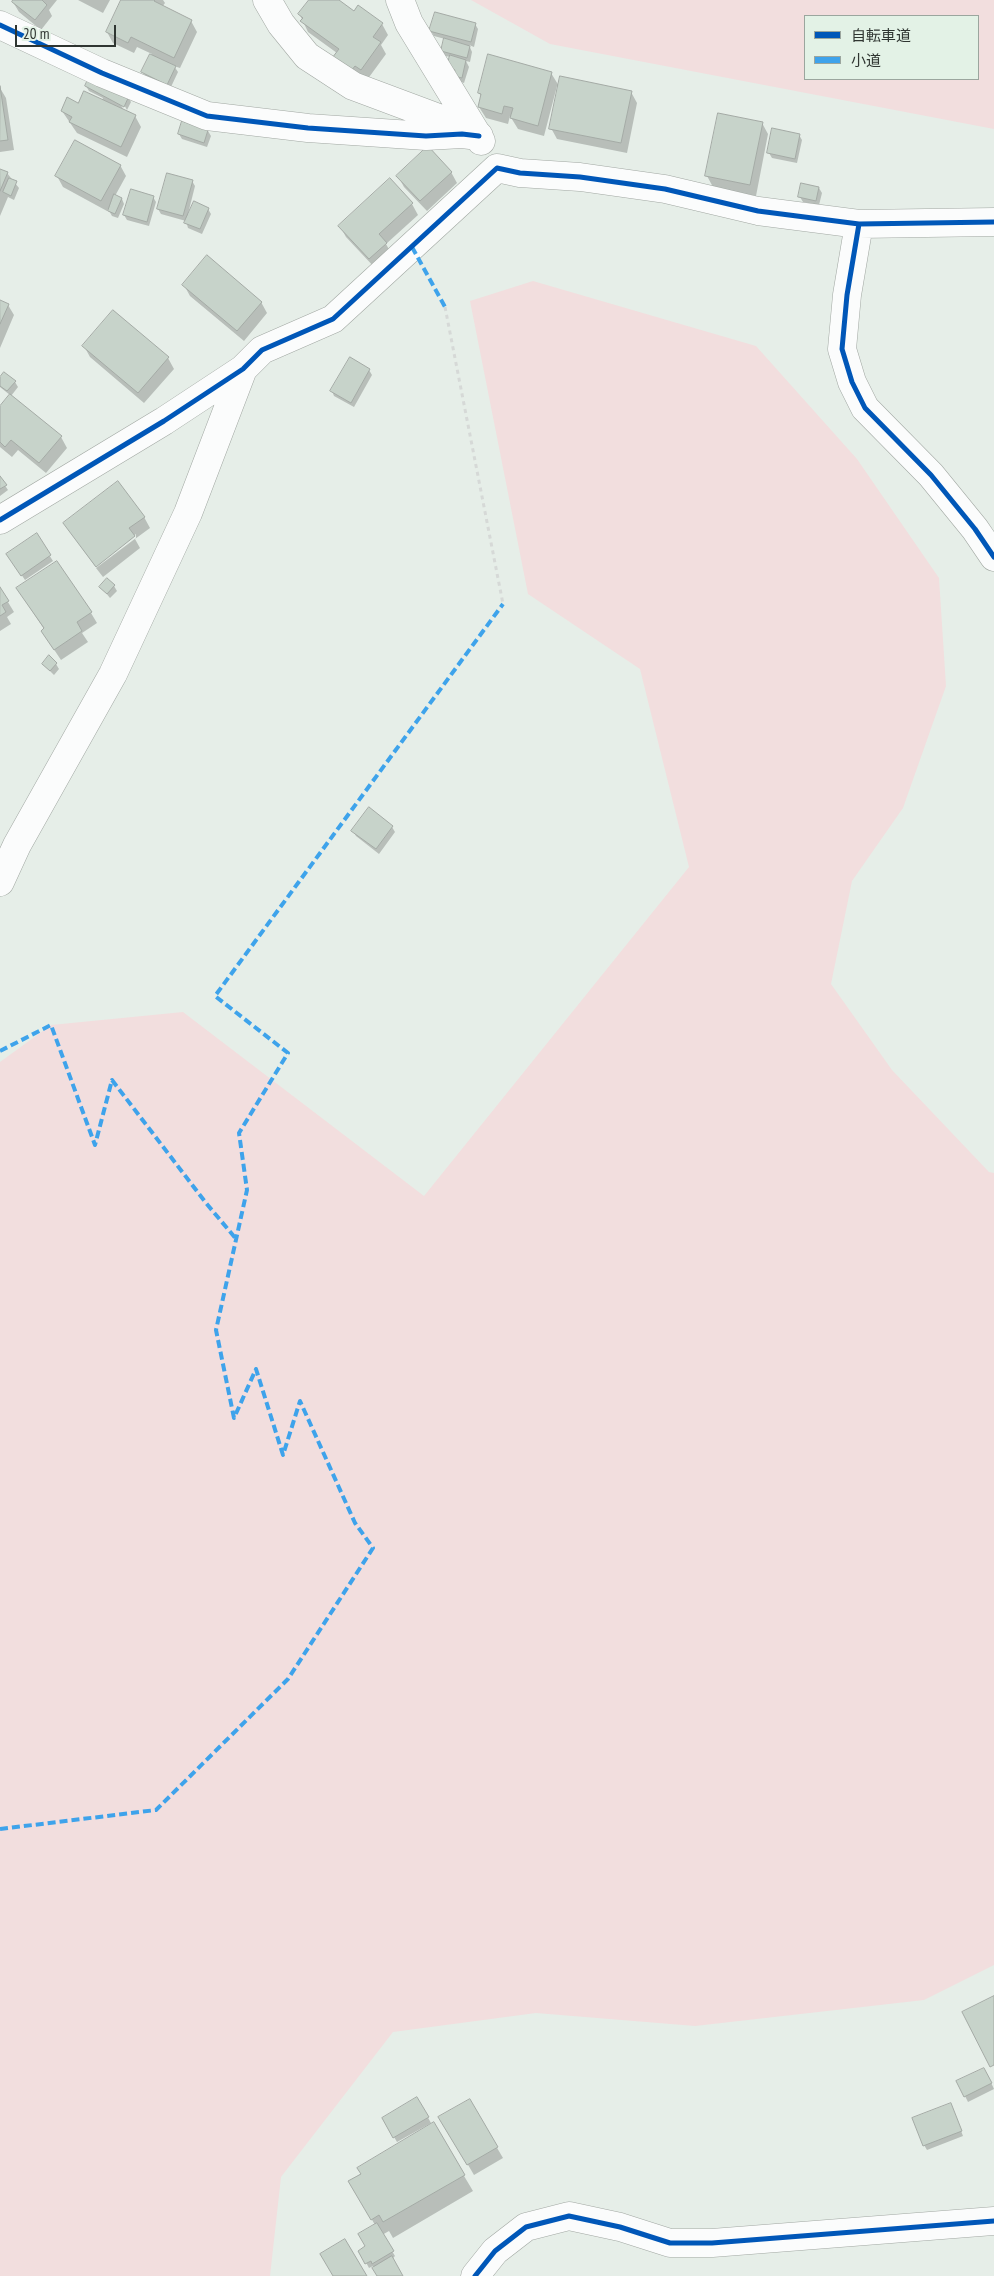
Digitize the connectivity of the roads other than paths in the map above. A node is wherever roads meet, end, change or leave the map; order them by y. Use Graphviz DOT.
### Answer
graph roads {
  1 [pos="267,0"];
  2 [pos="400,0"];
  3 [pos="0,25"];
  4 [pos="470,135"];
  5 [pos="497,168"];
  6 [pos="994,222"];
  7 [pos="859,224"];
  8 [pos="243,369"];
  9 [pos="0,520"];
  10 [pos="994,557"];
  11 [pos="0,882"];
  12 [pos="994,2221"];
  13 [pos="475,2276"];
  1 -- 4 [label="street"];
  2 -- 4 [label="street"];
  3 -- 4 [label="street"];
  4 -- 5 [label="street"];
  5 -- 7 [label="street"];
  5 -- 8 [label="street"];
  6 -- 7 [label="street"];
  7 -- 10 [label="street"];
  8 -- 9 [label="street"];
  8 -- 11 [label="street"];
  12 -- 13 [label="street"];
}
